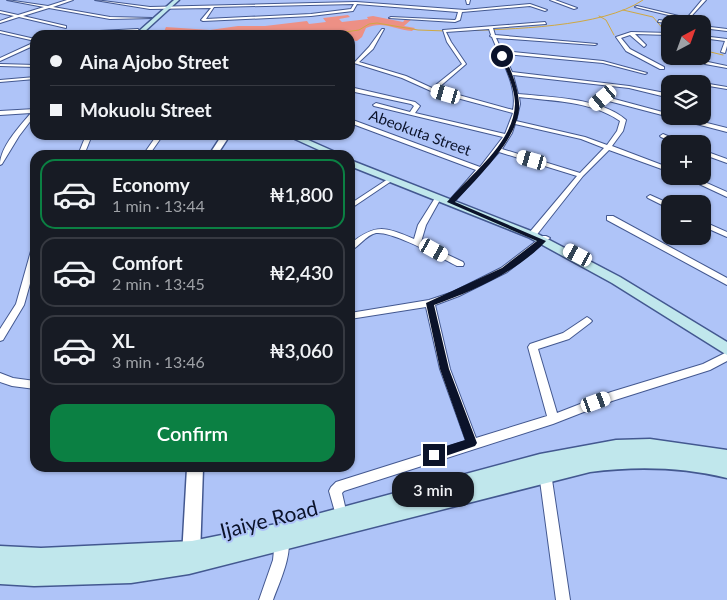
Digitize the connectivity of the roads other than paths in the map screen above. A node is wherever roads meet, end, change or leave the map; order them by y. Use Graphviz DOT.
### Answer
graph roads {
  1 [pos="9,0"];
  2 [pos="71,0"];
  3 [pos="98,0"];
  4 [pos="172,0"];
  5 [pos="177,0"];
  6 [pos="208,0"];
  7 [pos="244,0"];
  8 [pos="386,0"];
  9 [pos="552,0"];
  10 [pos="704,0"];
  11 [pos="437,2"];
  12 [pos="356,3"];
  13 [pos="244,5"];
  14 [pos="383,5"];
  15 [pos="50,6"];
  16 [pos="210,7"];
  17 [pos="637,7"];
  18 [pos="165,8"];
  19 [pos="575,8"];
  20 [pos="437,9"];
  21 [pos="545,10"];
  22 [pos="460,11"];
  23 [pos="0,12"];
  24 [pos="671,15"];
  25 [pos="691,15"];
  26 [pos="18,16"];
  27 [pos="150,18"];
  28 [pos="391,18"];
  29 [pos="0,22"];
  30 [pos="545,24"];
  31 [pos="65,27"];
  32 [pos="711,28"];
  33 [pos="142,30"];
  34 [pos="144,30"];
  35 [pos="383,30"];
  36 [pos="727,30"];
  37 [pos="491,31"];
  38 [pos="0,32"];
  39 [pos="631,33"];
  40 [pos="661,33"];
  41 [pos="572,37"];
  42 [pos="711,38"];
  43 [pos="30,40"];
  44 [pos="727,40"];
  45 [pos="575,42"];
  46 [pos="30,44"];
  47 [pos="595,44"];
  48 [pos="644,46"];
  49 [pos="501,52"];
  50 [pos="723,52"];
  51 [pos="0,54"];
  52 [pos="8,56"];
  53 [pos="0,60"];
  54 [pos="711,64"];
  55 [pos="0,65"];
  56 [pos="30,66"];
  57 [pos="727,67"];
  58 [pos="662,68"];
  59 [pos="510,73"];
  60 [pos="645,73"];
  61 [pos="30,78"];
  62 [pos="0,81"];
  63 [pos="612,84"];
  64 [pos="712,85"];
  65 [pos="727,88"];
  66 [pos="355,90"];
  67 [pos="433,90"];
  68 [pos="661,94"];
  69 [pos="515,95"];
  70 [pos="603,98"];
  71 [pos="376,105"];
  72 [pos="592,107"];
  73 [pos="30,111"];
  74 [pos="515,112"];
  75 [pos="0,113"];
  76 [pos="412,113"];
  77 [pos="661,113"];
  78 [pos="30,117"];
  79 [pos="513,122"];
  80 [pos="355,123"];
  81 [pos="707,125"];
  82 [pos="727,130"];
  83 [pos="506,136"];
  84 [pos="294,140"];
  85 [pos="302,140"];
  86 [pos="608,147"];
  87 [pos="319,150"];
  88 [pos="326,150"];
  89 [pos="499,150"];
  90 [pos="711,155"];
  91 [pos="727,161"];
  92 [pos="0,163"];
  93 [pos="355,163"];
  94 [pos="355,163"];
  95 [pos="661,167"];
  96 [pos="480,169"];
  97 [pos="582,175"];
  98 [pos="391,180"];
  99 [pos="705,185"];
  100 [pos="727,195"];
  101 [pos="650,197"];
  102 [pos="438,198"];
  103 [pos="452,201"];
  104 [pos="661,202"];
  105 [pos="355,204"];
  106 [pos="610,218"];
  107 [pos="711,227"];
  108 [pos="727,235"];
  109 [pos="539,236"];
  110 [pos="417,244"];
  111 [pos="355,245"];
  112 [pos="460,264"];
  113 [pos="30,269"];
  114 [pos="727,282"];
  115 [pos="430,303"];
  116 [pos="355,315"];
  117 [pos="587,321"];
  118 [pos="0,337"];
  119 [pos="727,341"];
  120 [pos="727,349"];
  121 [pos="727,356"];
  122 [pos="0,377"];
  123 [pos="30,384"];
  124 [pos="553,418"];
  125 [pos="472,443"];
  126 [pos="727,458"];
  127 [pos="543,468"];
  128 [pos="727,470"];
  129 [pos="195,472"];
  130 [pos="341,515"];
  131 [pos="282,537"];
  132 [pos="0,555"];
  133 [pos="191,557"];
  134 [pos="0,574"];
  135 [pos="266,600"];
  136 [pos="563,600"];
  1 -- 15 [label="street"];
  2 -- 15 [label="street"];
  3 -- 18 [label="street"];
  4 -- 18 [label="main road"];
  5 -- 18 [label="main road"];
  6 -- 16 [label="street"];
  7 -- 13 [label="street"];
  8 -- 14 [label="street"];
  9 -- 19 [label="street"];
  10 -- 25 [label="street"];
  11 -- 20 [label="street"];
  12 -- 13 [label="street"];
  12 -- 14 [label="street"];
  12 -- 16 [label="street"];
  13 -- 16 [label="street"];
  14 -- 20 [label="street"];
  15 -- 26 [label="street"];
  15 -- 27 [label="street"];
  16 -- 18 [label="street"];
  17 -- 24 [label="street"];
  18 -- 27 [label="main road"];
  18 -- 34 [label="main road"];
  20 -- 22 [label="street"];
  21 -- 22 [label="street"];
  22 -- 28 [label="street"];
  23 -- 26 [label="street"];
  26 -- 29 [label="street"];
  26 -- 31 [label="street"];
  27 -- 33 [label="main road"];
  30 -- 37 [label="street"];
  32 -- 36 [label="street"];
  35 -- 67 [label="street"];
  37 -- 45 [label="street"];
  37 -- 49 [label="street"];
  37 -- 67 [label="street"];
  38 -- 43 [label="street"];
  39 -- 40 [label="street"];
  39 -- 48 [label="street"];
  39 -- 58 [label="street"];
  41 -- 45 [label="street"];
  42 -- 44 [label="street"];
  44 -- 50 [label="street"];
  45 -- 47 [label="street"];
  46 -- 52 [label="street"];
  49 -- 59 [label="street"];
  49 -- 60 [label="street"];
  51 -- 52 [label="street"];
  52 -- 53 [label="street"];
  54 -- 57 [label="street"];
  55 -- 56 [label="street"];
  59 -- 63 [label="street"];
  59 -- 69 [label="street"];
  61 -- 62 [label="street"];
  63 -- 68 [label="street"];
  63 -- 70 [label="street"];
  64 -- 65 [label="street"];
  66 -- 76 [label="street"];
  67 -- 74 [label="street"];
  69 -- 72 [label="street"];
  69 -- 74 [label="street"];
  70 -- 72 [label="street"];
  70 -- 77 [label="street"];
  71 -- 76 [label="street"];
  72 -- 86 [label="street"];
  73 -- 75 [label="street"];
  74 -- 79 [label="street"];
  76 -- 83 [label="street"];
  78 -- 92 [label="street"];
  79 -- 83 [label="street"];
  79 -- 86 [label="street"];
  80 -- 96 [label="street, Abeokuta Street"];
  81 -- 82 [label="street"];
  83 -- 89 [label="street"];
  84 -- 87 [label="main road"];
  85 -- 88 [label="main road"];
  86 -- 95 [label="street"];
  86 -- 97 [label="street"];
  89 -- 96 [label="street"];
  89 -- 97 [label="street"];
  90 -- 91 [label="street"];
  93 -- 98 [label="main road"];
  94 -- 103 [label="main road"];
  96 -- 103 [label="street"];
  97 -- 109 [label="street"];
  98 -- 102 [label="main road"];
  98 -- 105 [label="street"];
  99 -- 100 [label="street"];
  101 -- 104 [label="street"];
  102 -- 103 [label="main road"];
  102 -- 110 [label="street"];
  103 -- 109 [label="main road"];
  106 -- 114 [label="street"];
  107 -- 108 [label="street"];
  109 -- 115 [label="street"];
  109 -- 119 [label="main road"];
  109 -- 120 [label="main road"];
  110 -- 111 [label="street"];
  110 -- 112 [label="street"];
  113 -- 118 [label="street"];
  115 -- 116 [label="street"];
  115 -- 125 [label="street"];
  117 -- 124 [label="street"];
  121 -- 124 [label="street"];
  122 -- 123 [label="street"];
  124 -- 125 [label="street"];
  125 -- 130 [label="street"];
  126 -- 127 [label="main road"];
  127 -- 128 [label="main road"];
  127 -- 130 [label="main road, Ijaiye Road"];
  127 -- 131 [label="main road, Ijaiye Road"];
  127 -- 136 [label="street"];
  129 -- 133 [label="street"];
  130 -- 131 [label="main road, Ijaiye Road"];
  131 -- 133 [label="main road, Ijaiye Road"];
  131 -- 135 [label="street"];
  132 -- 133 [label="main road, Ijaiye Road"];
  133 -- 134 [label="main road, Ijaiye Road"];
}
